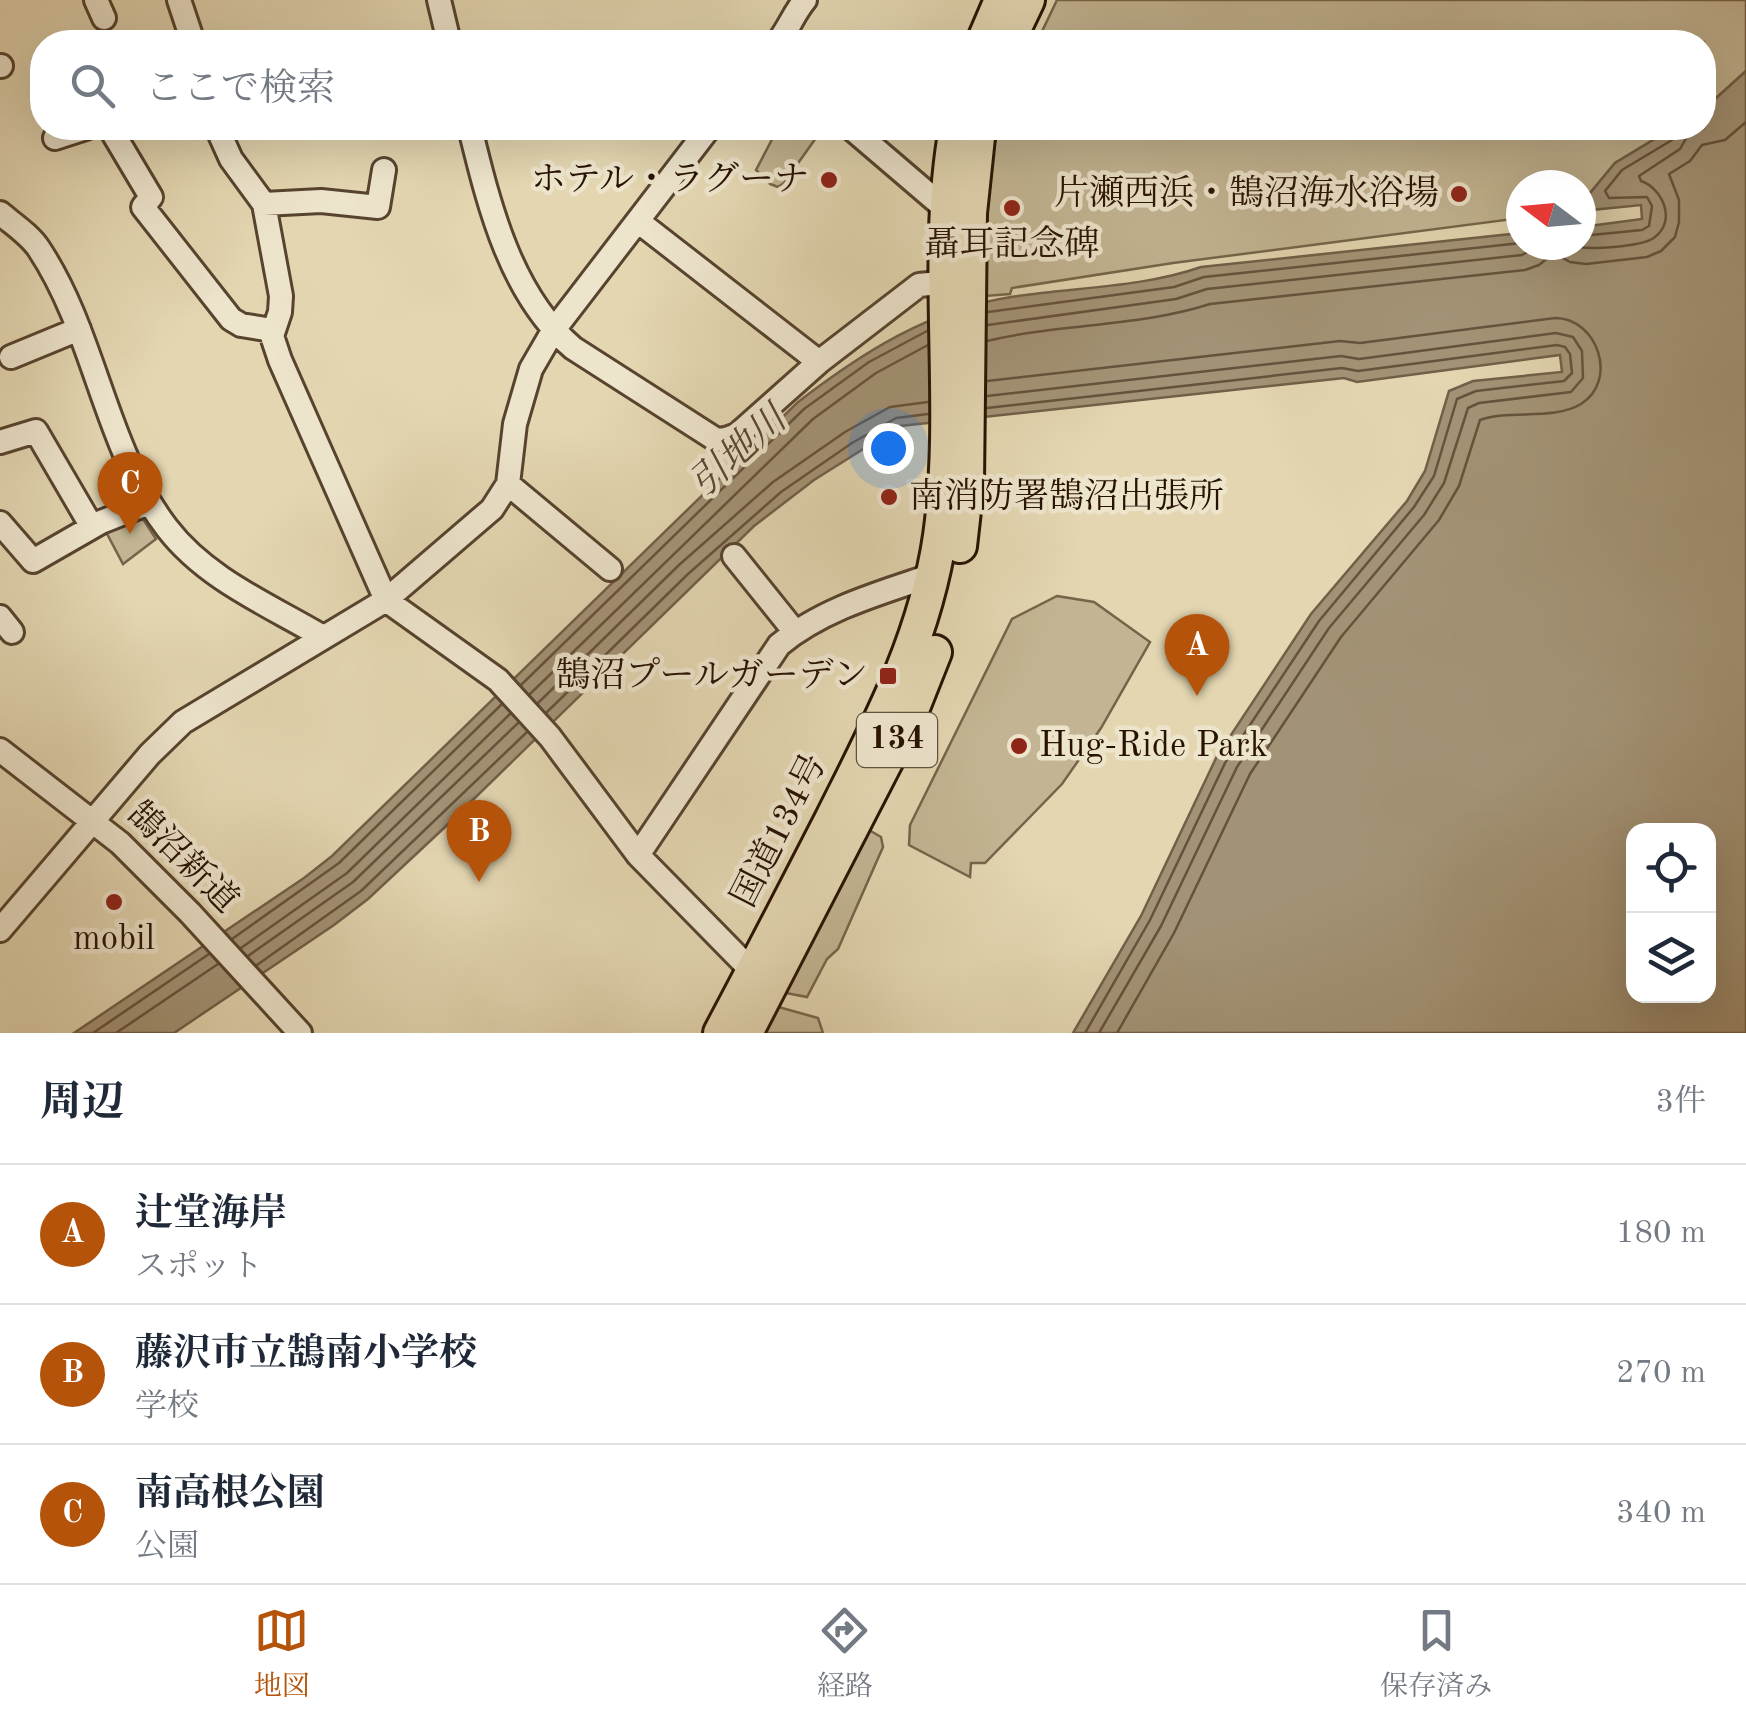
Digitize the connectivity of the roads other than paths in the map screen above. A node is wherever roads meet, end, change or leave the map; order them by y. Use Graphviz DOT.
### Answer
graph roads {
  1 [pos="179,0"];
  2 [pos="439,0"];
  3 [pos="779,0"];
  4 [pos="805,0"];
  5 [pos="1001,0"];
  6 [pos="1028,0"];
  7 [pos="189,30"];
  8 [pos="446,30"];
  9 [pos="784,30"];
  10 [pos="786,30"];
  11 [pos="988,30"];
  12 [pos="1014,30"];
  13 [pos="117,140"];
  14 [pos="223,140"];
  15 [pos="473,140"];
  16 [pos="700,140"];
  17 [pos="865,140"];
  18 [pos="955,140"];
  19 [pos="978,140"];
  20 [pos="384,170"];
  21 [pos="264,204"];
  22 [pos="948,211"];
  23 [pos="0,213"];
  24 [pos="638,222"];
  25 [pos="958,291"];
  26 [pos="78,330"];
  27 [pos="272,330"];
  28 [pos="553,332"];
  29 [pos="11,357"];
  30 [pos="819,362"];
  31 [pos="956,423"];
  32 [pos="0,442"];
  33 [pos="508,484"];
  34 [pos="149,504"];
  35 [pos="0,523"];
  36 [pos="92,527"];
  37 [pos="734,556"];
  38 [pos="610,569"];
  39 [pos="932,576"];
  40 [pos="386,600"];
  41 [pos="795,632"];
  42 [pos="322,637"];
  43 [pos="0,750"];
  44 [pos="94,821"];
  45 [pos="638,854"];
  46 [pos="0,930"];
  47 [pos="763,977"];
  48 [pos="290,1030"];
  49 [pos="720,1033"];
  50 [pos="746,1033"];
  1 -- 7 [label="street"];
  2 -- 8 [label="street"];
  3 -- 9 [label="street"];
  4 -- 10 [label="street"];
  5 -- 11 [label="highway"];
  6 -- 12 [label="highway"];
  13 -- 27 [label="street"];
  14 -- 21 [label="street"];
  15 -- 28 [label="street"];
  16 -- 24 [label="street"];
  17 -- 22 [label="street"];
  18 -- 22 [label="highway, 国道134号 / 134"];
  19 -- 25 [label="highway, 国道134号 / 134"];
  20 -- 21 [label="street"];
  21 -- 27 [label="street"];
  22 -- 25 [label="highway, 国道134号 / 134"];
  23 -- 26 [label="street"];
  24 -- 28 [label="street"];
  24 -- 30 [label="street"];
  25 -- 30 [label="street"];
  25 -- 31 [label="highway, 国道134号 / 134"];
  26 -- 29 [label="street"];
  26 -- 34 [label="street"];
  27 -- 40 [label="street"];
  28 -- 30 [label="street"];
  28 -- 33 [label="street"];
  31 -- 39 [label="highway, 国道134号 / 134"];
  31 -- 47 [label="highway, 国道134号 / 134"];
  32 -- 36 [label="street"];
  33 -- 38 [label="street"];
  33 -- 40 [label="street"];
  34 -- 36 [label="street"];
  34 -- 42 [label="street"];
  35 -- 36 [label="street"];
  37 -- 41 [label="street"];
  39 -- 41 [label="street"];
  39 -- 47 [label="highway, 国道134号 / 134"];
  40 -- 42 [label="street"];
  40 -- 45 [label="street"];
  41 -- 45 [label="street"];
  42 -- 44 [label="street"];
  43 -- 44 [label="street, 鵠沼新道"];
  44 -- 46 [label="street"];
  44 -- 48 [label="street, 鵠沼新道"];
  45 -- 47 [label="street"];
  47 -- 49 [label="highway, 国道134号 / 134"];
  47 -- 50 [label="highway, 国道134号 / 134"];
}
